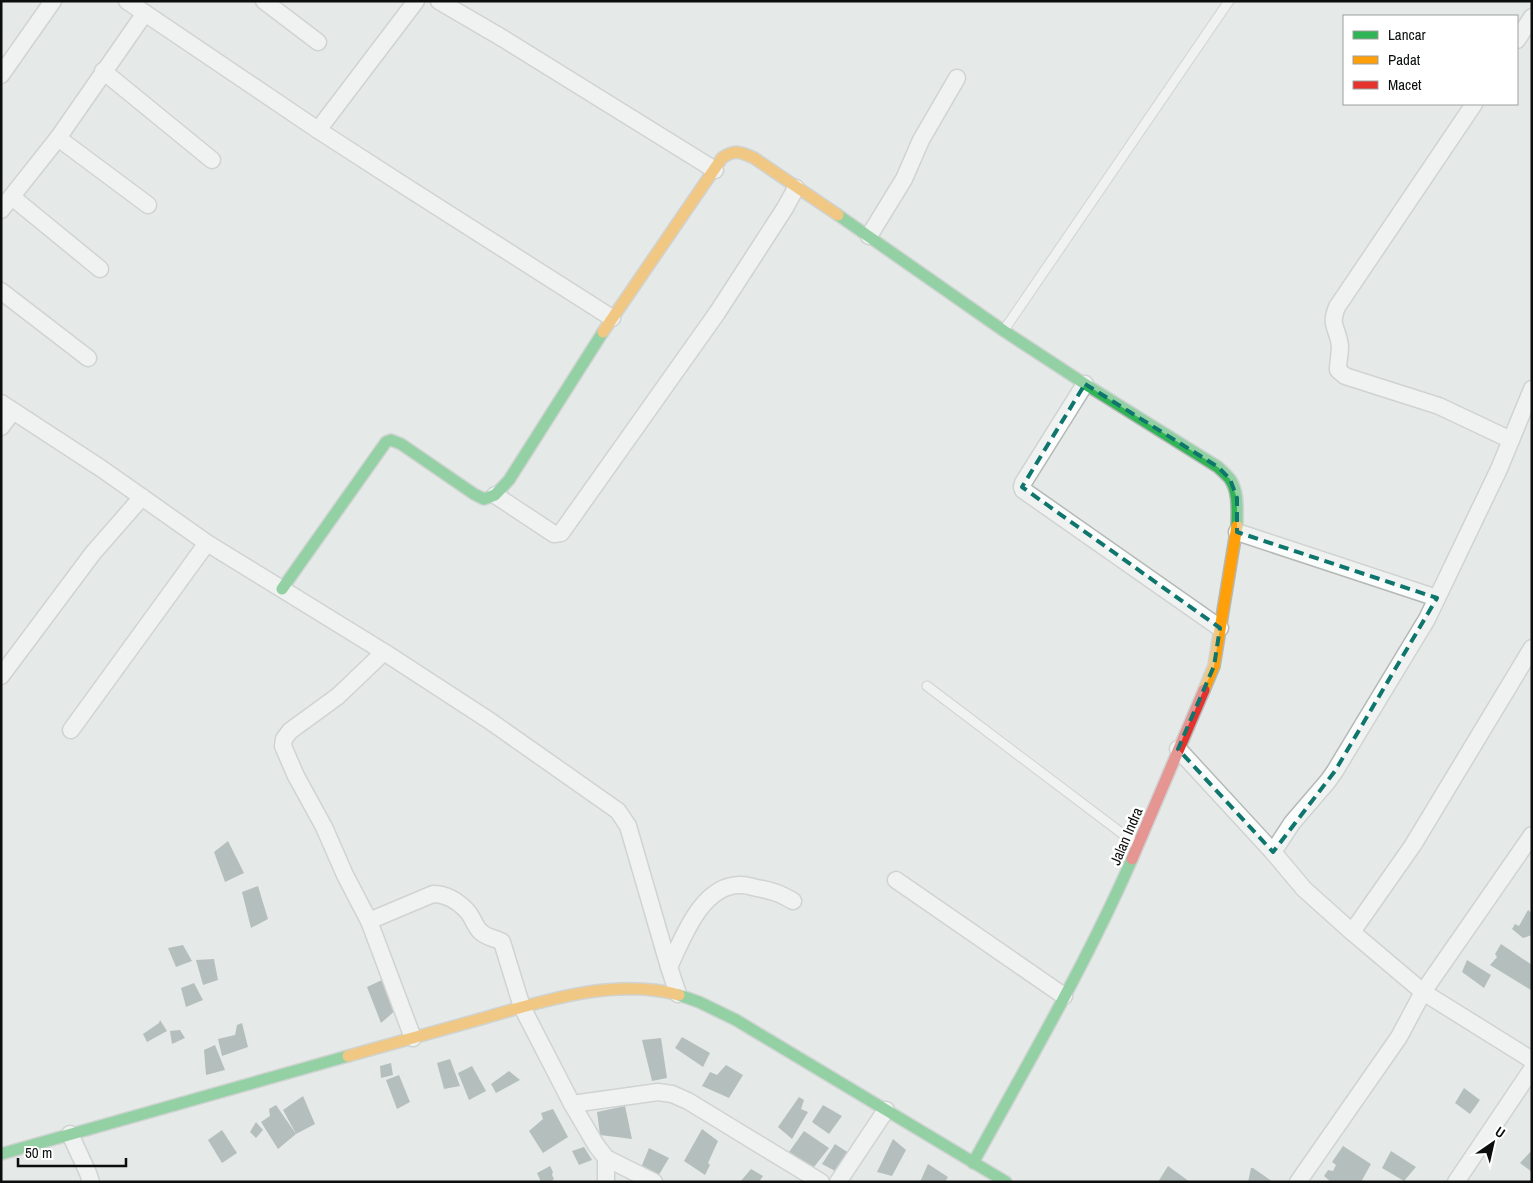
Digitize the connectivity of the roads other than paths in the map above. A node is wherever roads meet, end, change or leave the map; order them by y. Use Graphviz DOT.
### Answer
graph roads {
  1 [pos="53,1"];
  2 [pos="128,1"];
  3 [pos="264,1"];
  4 [pos="416,1"];
  5 [pos="439,1"];
  6 [pos="1228,1"];
  7 [pos="145,13"];
  8 [pos="1532,17"];
  9 [pos="1518,38"];
  10 [pos="318,42"];
  11 [pos="103,71"];
  12 [pos="1,76"];
  13 [pos="957,78"];
  14 [pos="1473,105"];
  15 [pos="318,130"];
  16 [pos="58,138"];
  17 [pos="212,160"];
  18 [pos="715,170"];
  19 [pos="796,188"];
  20 [pos="12,197"];
  21 [pos="148,205"];
  22 [pos="1,210"];
  23 [pos="869,236"];
  24 [pos="100,269"];
  25 [pos="1,291"];
  26 [pos="612,318"];
  27 [pos="1004,331"];
  28 [pos="88,358"];
  29 [pos="1085,384"];
  30 [pos="1532,389"];
  31 [pos="7,407"];
  32 [pos="1,427"];
  33 [pos="1511,440"];
  34 [pos="495,495"];
  35 [pos="142,497"];
  36 [pos="1237,532"];
  37 [pos="207,543"];
  38 [pos="282,589"];
  39 [pos="1437,598"];
  40 [pos="1220,628"];
  41 [pos="1532,648"];
  42 [pos="384,652"];
  43 [pos="1,676"];
  44 [pos="927,686"];
  45 [pos="71,730"];
  46 [pos="1178,749"];
  47 [pos="1532,834"];
  48 [pos="1138,845"];
  49 [pos="1274,852"];
  50 [pos="896,880"];
  51 [pos="793,901"];
  52 [pos="369,921"];
  53 [pos="1352,932"];
  54 [pos="669,967"];
  55 [pos="1423,992"];
  56 [pos="678,994"];
  57 [pos="1064,996"];
  58 [pos="522,1008"];
  59 [pos="413,1038"];
  60 [pos="1532,1060"];
  61 [pos="1532,1069"];
  62 [pos="572,1104"];
  63 [pos="886,1110"];
  64 [pos="70,1134"];
  65 [pos="1,1154"];
  66 [pos="606,1158"];
  67 [pos="973,1163"];
  68 [pos="989,1178"];
  69 [pos="91,1182"];
  70 [pos="606,1182"];
  71 [pos="654,1182"];
  72 [pos="821,1182"];
  73 [pos="838,1182"];
  74 [pos="1006,1182"];
  75 [pos="1298,1182"];
  76 [pos="1456,1182"];
  1 -- 12 [label="street"];
  2 -- 7 [label="street"];
  3 -- 10 [label="street"];
  4 -- 15 [label="street"];
  5 -- 18 [label="street"];
  6 -- 27 [label="lane"];
  7 -- 11 [label="street"];
  7 -- 15 [label="street"];
  8 -- 9 [label="street"];
  11 -- 16 [label="street"];
  11 -- 17 [label="street"];
  13 -- 23 [label="street"];
  14 -- 33 [label="street"];
  15 -- 26 [label="street"];
  16 -- 20 [label="street"];
  16 -- 21 [label="street"];
  18 -- 19 [label="street"];
  18 -- 26 [label="street"];
  19 -- 23 [label="street"];
  19 -- 34 [label="street"];
  20 -- 22 [label="street"];
  20 -- 24 [label="street"];
  23 -- 27 [label="street"];
  25 -- 28 [label="street"];
  26 -- 34 [label="street"];
  27 -- 29 [label="street"];
  29 -- 36 [label="street, Jalan Indra"];
  29 -- 40 [label="street"];
  30 -- 33 [label="street"];
  31 -- 32 [label="street"];
  31 -- 35 [label="street"];
  33 -- 39 [label="street"];
  34 -- 38 [label="street"];
  35 -- 37 [label="street"];
  35 -- 43 [label="street"];
  36 -- 39 [label="street"];
  36 -- 40 [label="street, Jalan Indra"];
  37 -- 38 [label="street"];
  37 -- 45 [label="street"];
  38 -- 42 [label="street"];
  39 -- 49 [label="street"];
  40 -- 46 [label="street, Jalan Indra"];
  41 -- 53 [label="street"];
  42 -- 52 [label="street"];
  42 -- 54 [label="street"];
  44 -- 48 [label="lane"];
  46 -- 48 [label="street, Jalan Indra"];
  46 -- 49 [label="street"];
  47 -- 55 [label="street"];
  48 -- 57 [label="street, Jalan Indra"];
  49 -- 53 [label="street"];
  50 -- 57 [label="street"];
  51 -- 54 [label="street"];
  52 -- 58 [label="street"];
  52 -- 59 [label="street"];
  53 -- 55 [label="street"];
  54 -- 56 [label="street"];
  55 -- 60 [label="street"];
  55 -- 75 [label="street"];
  56 -- 58 [label="street"];
  56 -- 63 [label="street"];
  57 -- 67 [label="street, Jalan Indra"];
  58 -- 59 [label="street"];
  58 -- 62 [label="street"];
  59 -- 64 [label="street"];
  61 -- 76 [label="street"];
  62 -- 66 [label="street"];
  62 -- 72 [label="street"];
  63 -- 67 [label="street"];
  63 -- 73 [label="street"];
  64 -- 65 [label="street"];
  64 -- 69 [label="street"];
  66 -- 70 [label="street"];
  66 -- 71 [label="street"];
  67 -- 68 [label="street"];
  68 -- 74 [label="street"];
}
